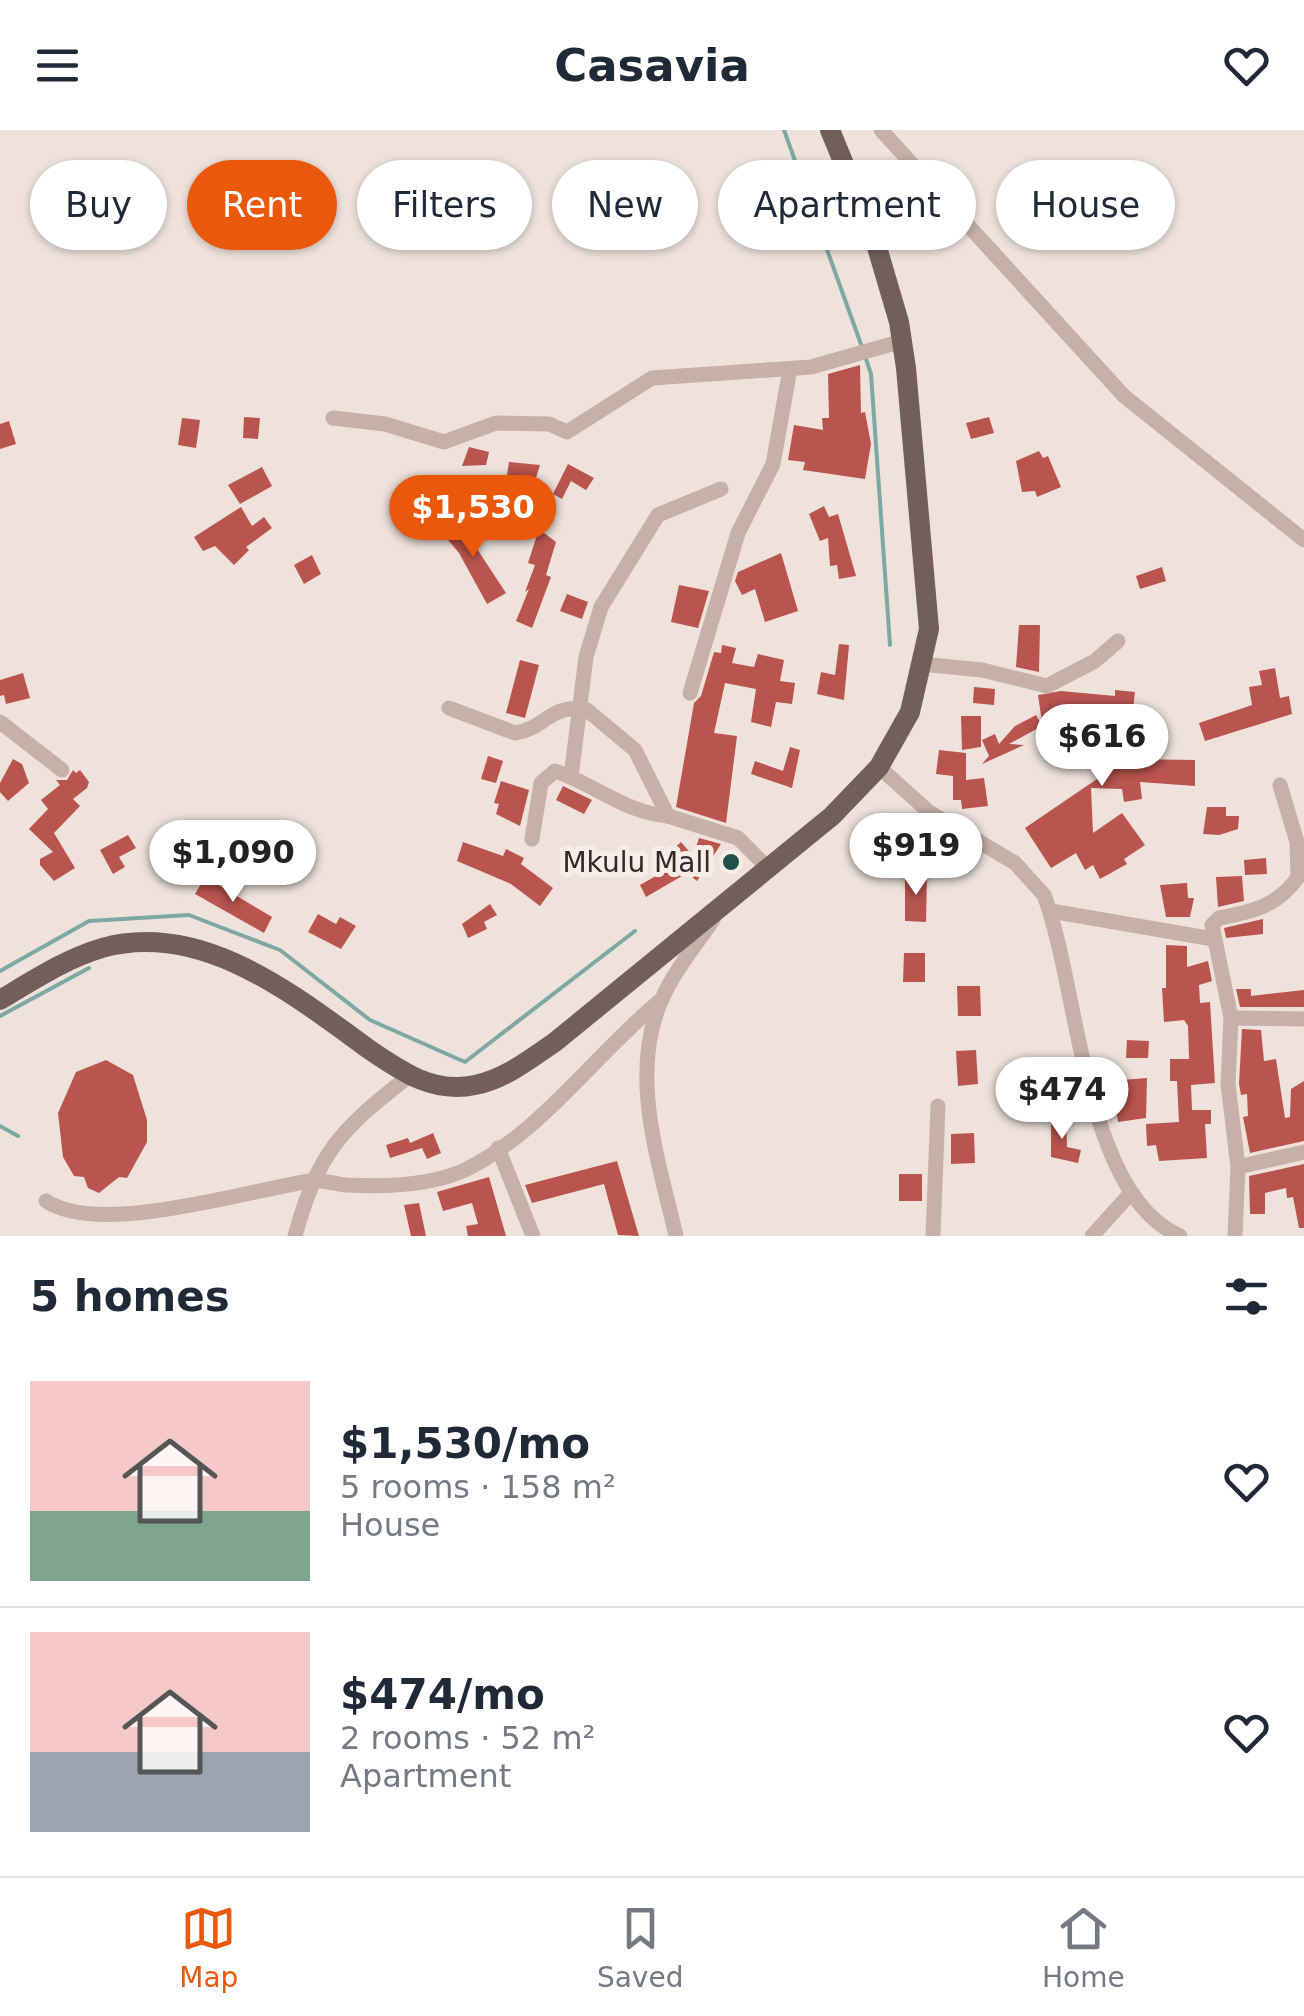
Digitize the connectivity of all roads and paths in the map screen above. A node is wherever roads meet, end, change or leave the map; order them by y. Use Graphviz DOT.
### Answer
graph roads {
  1 [pos="830,130"];
  2 [pos="881,130"];
  3 [pos="899,342"];
  4 [pos="790,370"];
  5 [pos="334,418"];
  6 [pos="720,489"];
  7 [pos="1304,540"];
  8 [pos="1118,641"];
  9 [pos="921,664"];
  10 [pos="690,694"];
  11 [pos="448,708"];
  12 [pos="578,708"];
  13 [pos="0,722"];
  14 [pos="879,766"];
  15 [pos="62,770"];
  16 [pos="572,777"];
  17 [pos="1280,784"];
  18 [pos="668,816"];
  19 [pos="532,838"];
  20 [pos="768,868"];
  21 [pos="1301,883"];
  22 [pos="724,904"];
  23 [pos="1051,911"];
  24 [pos="1213,939"];
  25 [pos="662,999"];
  26 [pos="0,1000"];
  27 [pos="1230,1018"];
  28 [pos="1304,1019"];
  29 [pos="408,1077"];
  30 [pos="938,1106"];
  31 [pos="498,1148"];
  32 [pos="1304,1152"];
  33 [pos="1238,1167"];
  34 [pos="313,1180"];
  35 [pos="1129,1195"];
  36 [pos="46,1201"];
  37 [pos="164,1228"];
  38 [pos="93,1231"];
  39 [pos="295,1236"];
  40 [pos="533,1236"];
  41 [pos="676,1236"];
  42 [pos="933,1236"];
  43 [pos="1092,1236"];
  44 [pos="1180,1236"];
  45 [pos="1234,1236"];
  1 -- 3 [label="main road"];
  2 -- 7 [label="street"];
  3 -- 4 [label="street"];
  3 -- 9 [label="main road"];
  4 -- 5 [label="street"];
  4 -- 10 [label="street"];
  6 -- 12 [label="street"];
  8 -- 9 [label="street"];
  9 -- 14 [label="main road"];
  11 -- 12 [label="street"];
  12 -- 16 [label="street"];
  12 -- 18 [label="street"];
  13 -- 15 [label="street"];
  14 -- 20 [label="main road"];
  14 -- 23 [label="street"];
  16 -- 18 [label="street"];
  16 -- 19 [label="street"];
  17 -- 21 [label="street"];
  18 -- 20 [label="street"];
  20 -- 22 [label="main road"];
  21 -- 24 [label="street"];
  22 -- 25 [label="street"];
  22 -- 29 [label="main road"];
  23 -- 24 [label="street"];
  23 -- 35 [label="street"];
  24 -- 27 [label="street"];
  25 -- 31 [label="street"];
  25 -- 41 [label="street"];
  26 -- 29 [label="main road"];
  27 -- 28 [label="street"];
  27 -- 33 [label="street"];
  29 -- 34 [label="street"];
  30 -- 42 [label="street"];
  31 -- 34 [label="street"];
  31 -- 40 [label="street"];
  32 -- 33 [label="street"];
  33 -- 45 [label="street"];
  34 -- 37 [label="street"];
  34 -- 39 [label="street"];
  35 -- 43 [label="street"];
  35 -- 44 [label="street"];
  36 -- 38 [label="street"];
}
